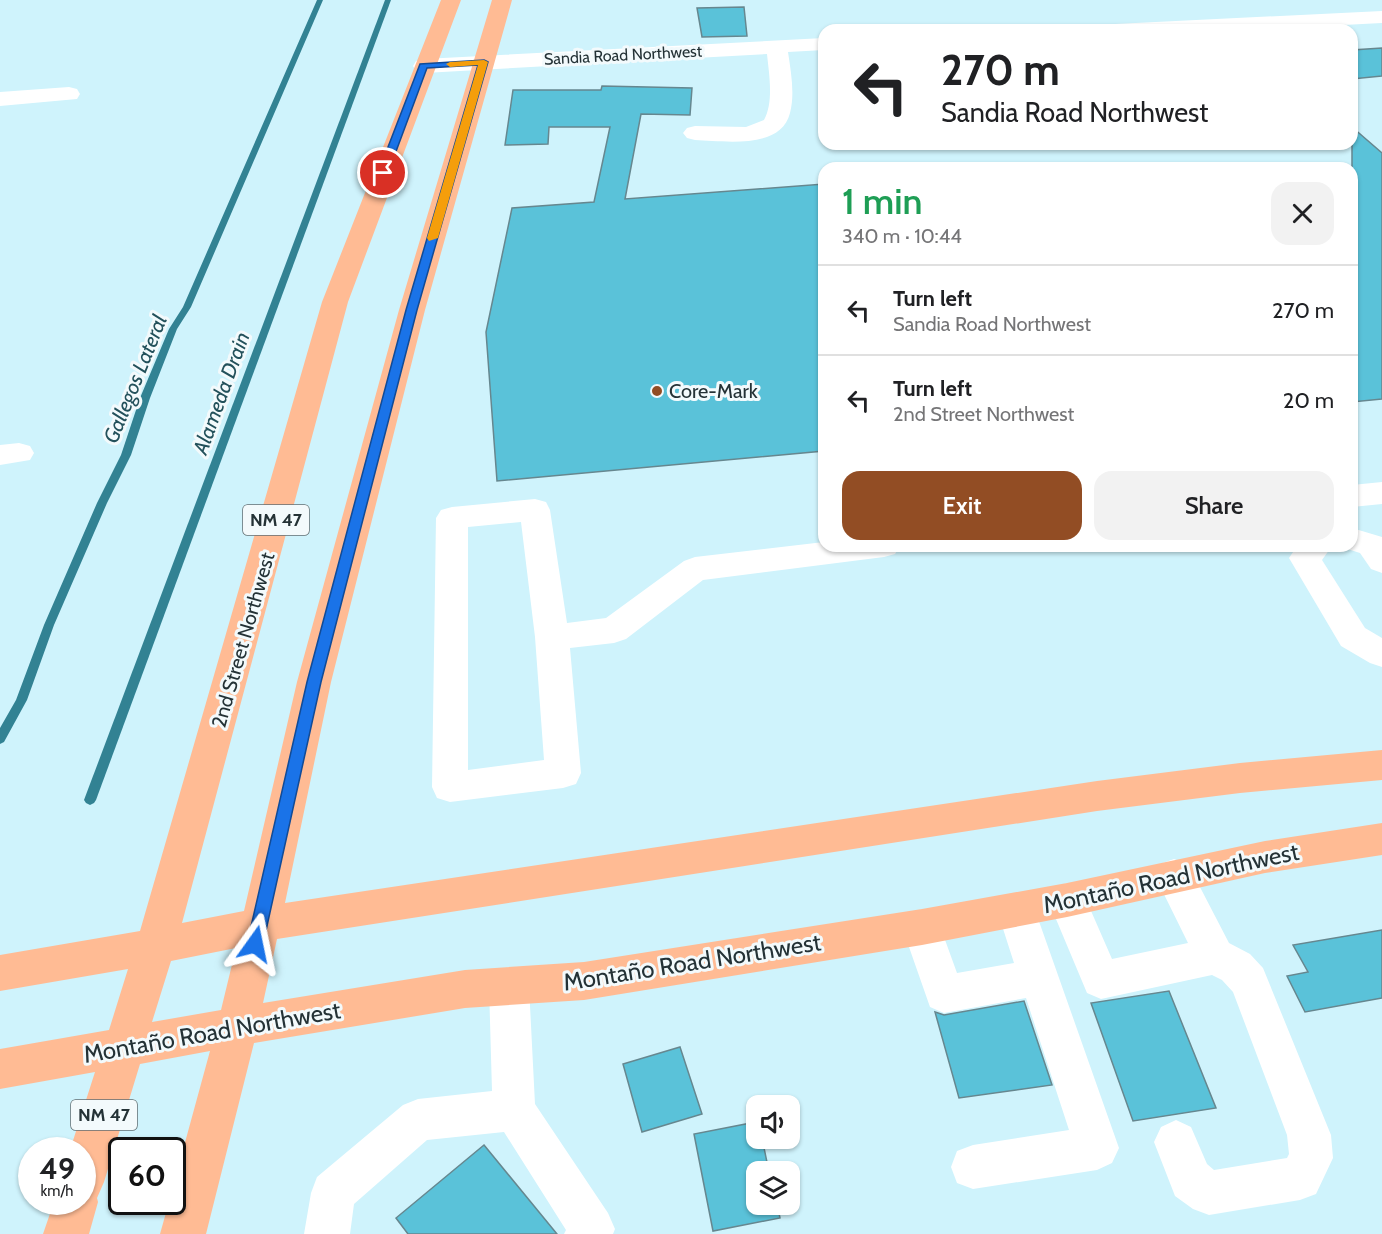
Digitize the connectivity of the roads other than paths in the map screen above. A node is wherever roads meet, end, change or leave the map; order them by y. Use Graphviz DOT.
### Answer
graph roads {
  1 [pos="451,0"];
  2 [pos="502,0"];
  3 [pos="1382,17"];
  4 [pos="1238,24"];
  5 [pos="818,44"];
  6 [pos="777,47"];
  7 [pos="484,62"];
  8 [pos="423,66"];
  9 [pos="69,94"];
  10 [pos="0,99"];
  11 [pos="695,134"];
  12 [pos="1382,493"];
  13 [pos="1358,495"];
  14 [pos="1358,541"];
  15 [pos="834,552"];
  16 [pos="1310,552"];
  17 [pos="1382,561"];
  18 [pos="552,638"];
  19 [pos="1382,654"];
  20 [pos="1382,765"];
  21 [pos="1382,839"];
  22 [pos="1174,876"];
  23 [pos="1067,900"];
  24 [pos="1016,910"];
  25 [pos="260,924"];
  26 [pos="922,927"];
  27 [pos="156,945"];
  28 [pos="1215,956"];
  29 [pos="0,974"];
  30 [pos="1039,977"];
  31 [pos="509,986"];
  32 [pos="238,1026"];
  33 [pos="124,1048"];
  34 [pos="0,1069"];
  35 [pos="514,1110"];
  36 [pos="96,1137"];
  37 [pos="1176,1142"];
  38 [pos="973,1167"];
  39 [pos="72,1215"];
  40 [pos="66,1234"];
  41 [pos="183,1234"];
  42 [pos="327,1234"];
  43 [pos="587,1234"];
  1 -- 8 [label="main road, 2nd Street Northwest / NM 47"];
  2 -- 7 [label="main road"];
  3 -- 4 [label="street"];
  5 -- 6 [label="street, Sandia Road Northwest"];
  6 -- 7 [label="street, Sandia Road Northwest"];
  6 -- 11 [label="street"];
  7 -- 8 [label="street, Sandia Road Northwest"];
  7 -- 25 [label="main road"];
  8 -- 27 [label="main road, 2nd Street Northwest / NM 47"];
  9 -- 10 [label="street"];
  12 -- 13 [label="street"];
  14 -- 17 [label="street"];
  15 -- 18 [label="street"];
  16 -- 19 [label="street"];
  18 -- 18 [label="street"];
  20 -- 25 [label="main road"];
  21 -- 22 [label="main road, Montaño Road Northwest"];
  22 -- 23 [label="main road, Montaño Road Northwest"];
  22 -- 28 [label="street"];
  23 -- 24 [label="main road, Montaño Road Northwest"];
  23 -- 28 [label="street"];
  24 -- 26 [label="main road, Montaño Road Northwest"];
  24 -- 30 [label="street"];
  25 -- 27 [label="main road"];
  25 -- 32 [label="main road"];
  26 -- 30 [label="street"];
  26 -- 31 [label="main road, Montaño Road Northwest"];
  27 -- 29 [label="main road"];
  27 -- 33 [label="main road, 2nd Street Northwest / NM 47"];
  28 -- 37 [label="street"];
  30 -- 38 [label="street"];
  31 -- 32 [label="main road, Montaño Road Northwest"];
  31 -- 35 [label="street"];
  32 -- 33 [label="main road, Montaño Road Northwest"];
  32 -- 41 [label="main road"];
  33 -- 34 [label="main road, Montaño Road Northwest"];
  33 -- 36 [label="main road, 2nd Street Northwest / NM 47"];
  35 -- 42 [label="street"];
  35 -- 43 [label="street"];
  39 -- 40 [label="main road"];
}
